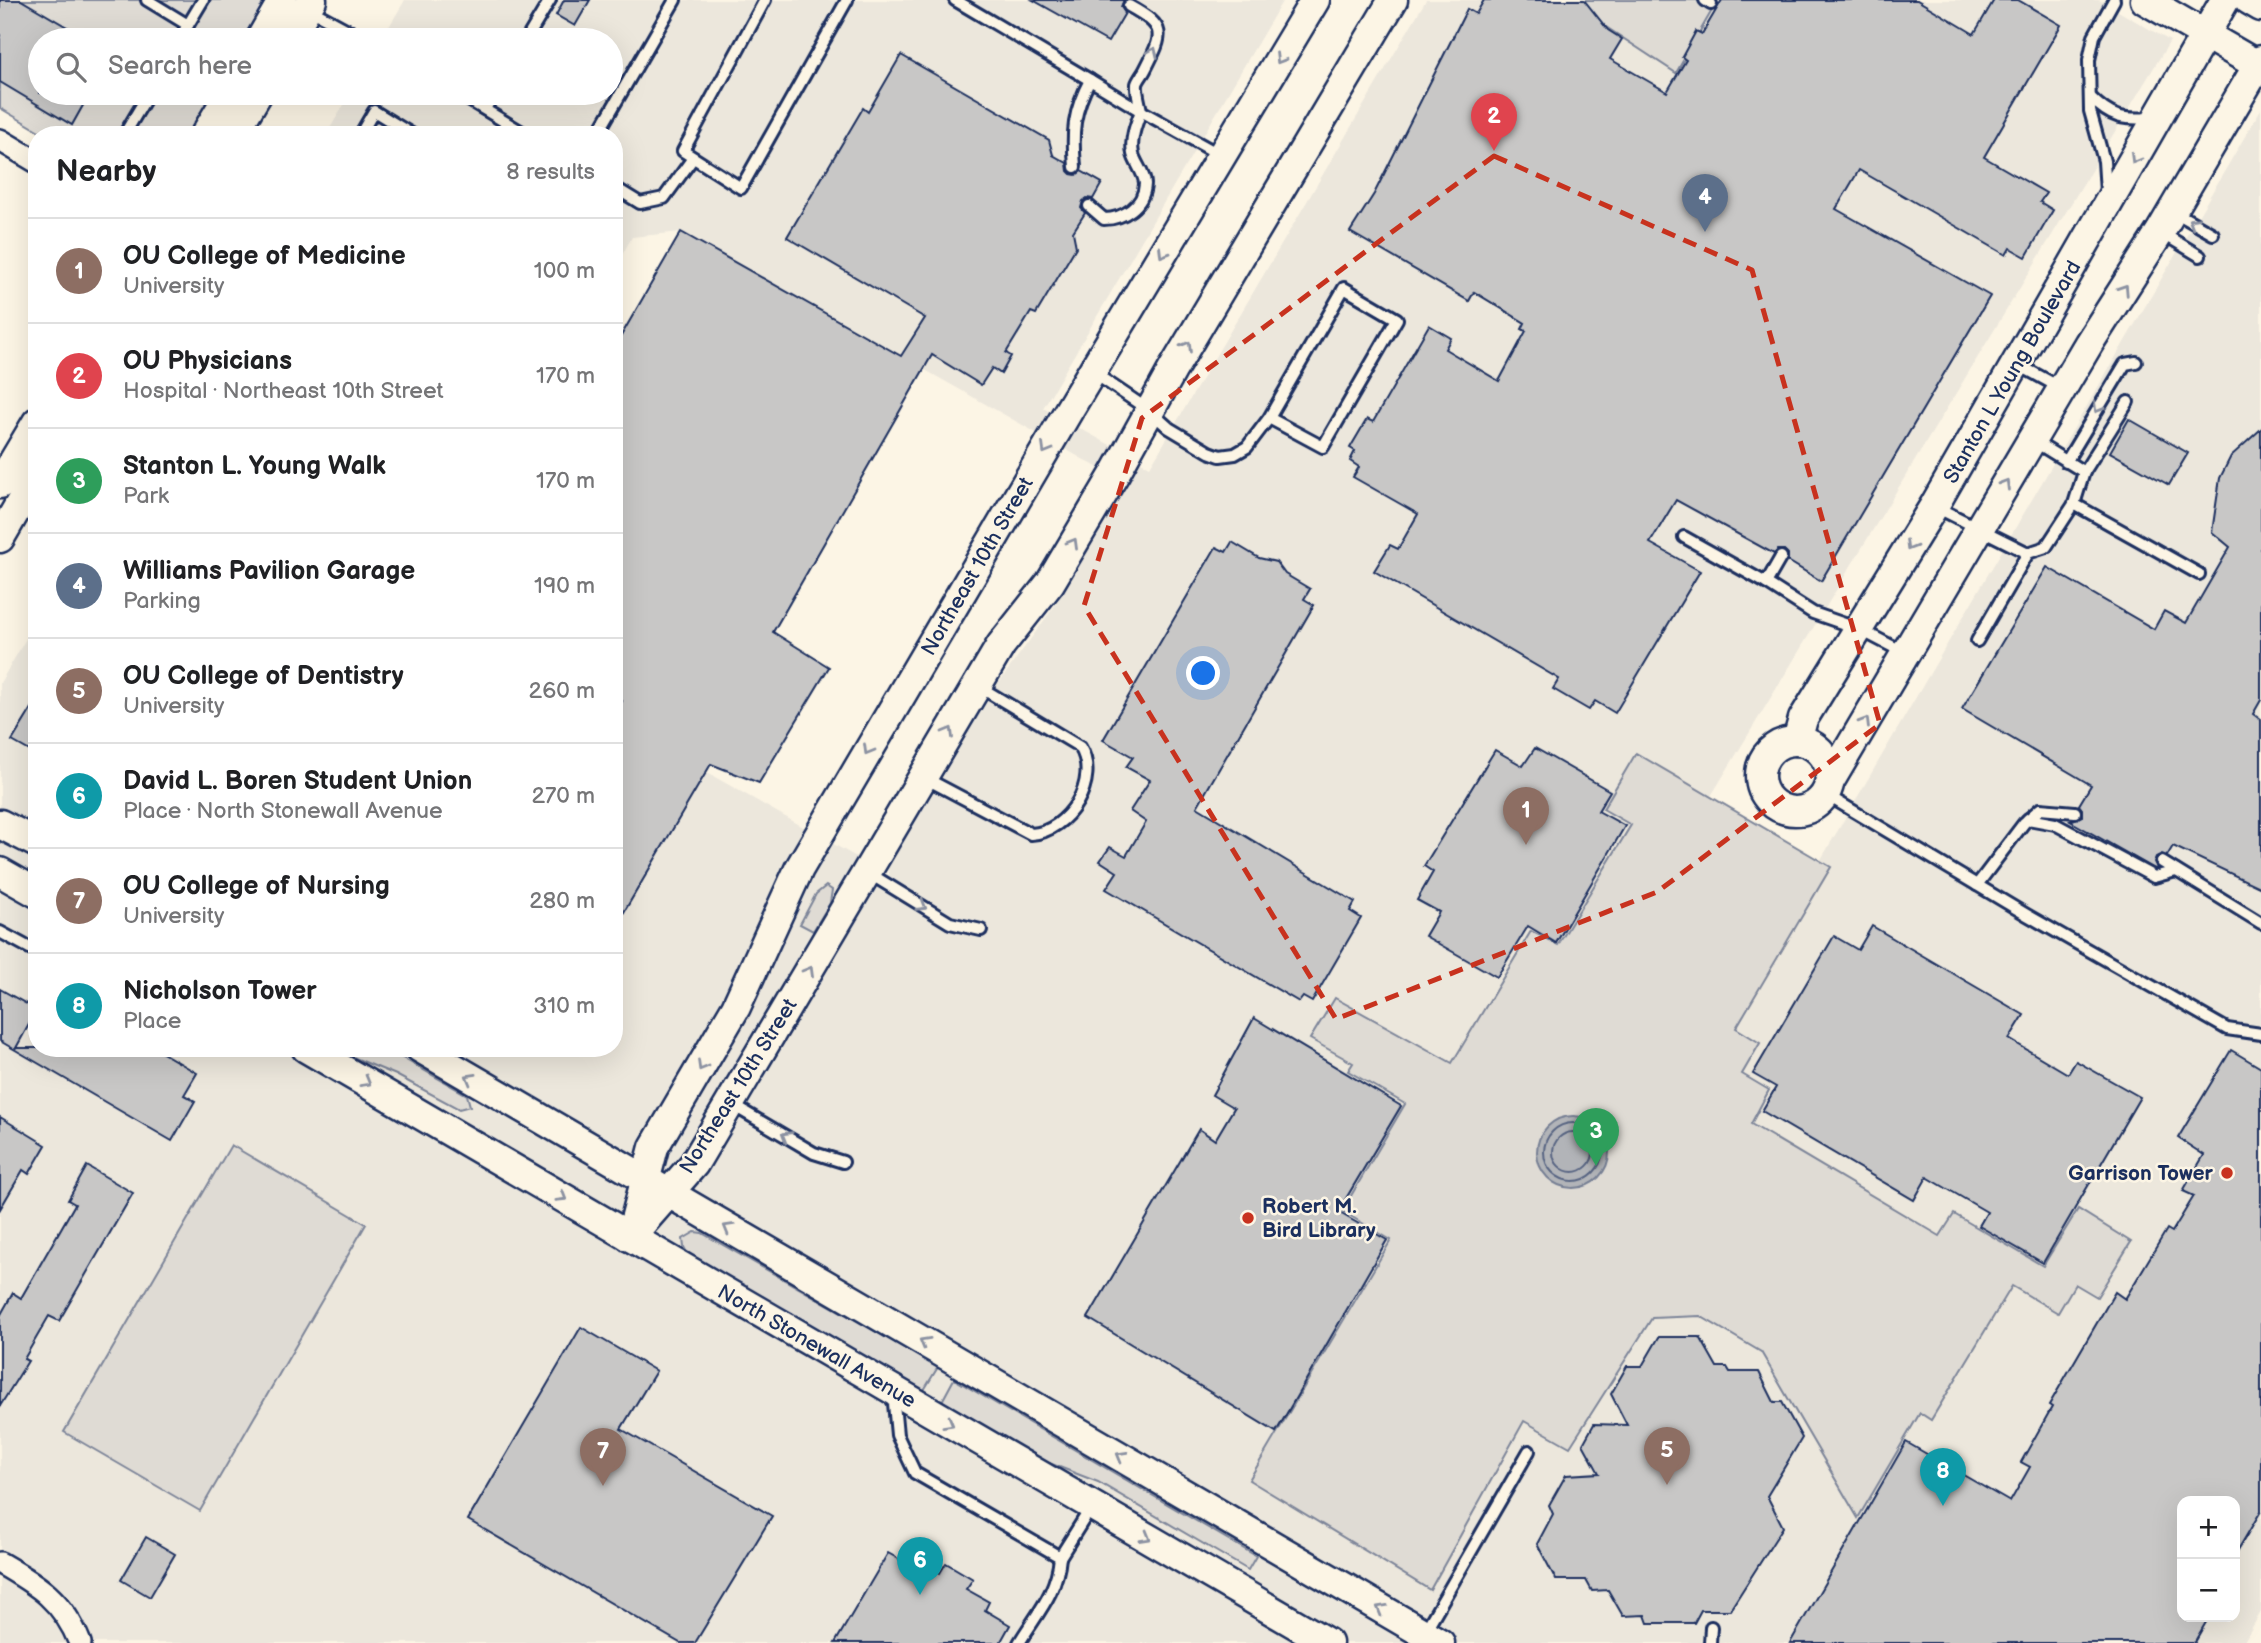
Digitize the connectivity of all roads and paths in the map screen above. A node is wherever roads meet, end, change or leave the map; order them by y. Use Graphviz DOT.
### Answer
graph roads {
  1 [pos="146,0"];
  2 [pos="203,0"];
  3 [pos="550,0"];
  4 [pos="675,0"];
  5 [pos="765,0"];
  6 [pos="846,0"];
  7 [pos="955,0"];
  8 [pos="1315,0"];
  9 [pos="1393,0"];
  10 [pos="2114,0"];
  11 [pos="2145,0"];
  12 [pos="2225,0"];
  13 [pos="2249,0"];
  14 [pos="300,3"];
  15 [pos="1129,6"];
  16 [pos="2261,7"];
  17 [pos="188,25"];
  18 [pos="186,28"];
  19 [pos="273,28"];
  20 [pos="292,28"];
  21 [pos="345,28"];
  22 [pos="533,28"];
  23 [pos="2205,36"];
  24 [pos="2260,64"];
  25 [pos="1090,80"];
  26 [pos="623,90"];
  27 [pos="2090,97"];
  28 [pos="142,105"];
  29 [pos="223,105"];
  30 [pos="251,105"];
  31 [pos="478,105"];
  32 [pos="487,105"];
  33 [pos="614,105"];
  34 [pos="485,109"];
  35 [pos="1141,111"];
  36 [pos="2158,118"];
  37 [pos="129,126"];
  38 [pos="210,126"];
  39 [pos="238,126"];
  40 [pos="365,126"];
  41 [pos="398,126"];
  42 [pos="512,126"];
  43 [pos="602,126"];
  44 [pos="0,140"];
  45 [pos="1222,156"];
  46 [pos="28,157"];
  47 [pos="693,158"];
  48 [pos="1075,167"];
  49 [pos="623,193"];
  50 [pos="1089,206"];
  51 [pos="2106,210"];
  52 [pos="2166,221"];
  53 [pos="2213,234"];
  54 [pos="2200,256"];
  55 [pos="2136,362"];
  56 [pos="2017,364"];
  57 [pos="1092,372"];
  58 [pos="2062,389"];
  59 [pos="2128,402"];
  60 [pos="1150,411"];
  61 [pos="1269,418"];
  62 [pos="28,437"];
  63 [pos="2032,440"];
  64 [pos="2066,462"];
  65 [pos="2084,472"];
  66 [pos="0,484"];
  67 [pos="28,490"];
  68 [pos="2074,503"];
  69 [pos="1934,506"];
  70 [pos="1980,528"];
  71 [pos="1684,537"];
  72 [pos="0,538"];
  73 [pos="2028,553"];
  74 [pos="1781,557"];
  75 [pos="2199,574"];
  76 [pos="1766,583"];
  77 [pos="1859,629"];
  78 [pos="1977,640"];
  79 [pos="1906,653"];
  80 [pos="976,685"];
  81 [pos="1797,741"];
  82 [pos="923,777"];
  83 [pos="1828,787"];
  84 [pos="2075,813"];
  85 [pos="2028,819"];
  86 [pos="0,824"];
  87 [pos="28,838"];
  88 [pos="2162,863"];
  89 [pos="2176,871"];
  90 [pos="0,872"];
  91 [pos="867,872"];
  92 [pos="1977,885"];
  93 [pos="28,888"];
  94 [pos="2261,923"];
  95 [pos="981,930"];
  96 [pos="0,932"];
  97 [pos="28,947"];
  98 [pos="2261,1034"];
  99 [pos="321,1057"];
  100 [pos="435,1057"];
  101 [pos="731,1103"];
  102 [pos="843,1162"];
  103 [pos="657,1187"];
  104 [pos="630,1237"];
  105 [pos="893,1390"];
  106 [pos="1529,1451"];
  107 [pos="1092,1506"];
  108 [pos="1060,1558"];
  109 [pos="0,1563"];
  110 [pos="1712,1628"];
  111 [pos="1432,1638"];
  112 [pos="80,1643"];
  113 [pos="1019,1643"];
  114 [pos="1328,1643"];
  115 [pos="1710,1643"];
  1 -- 17 [label="lane"];
  2 -- 17 [label="lane"];
  3 -- 22 [label="lane"];
  4 -- 26 [label="lane"];
  5 -- 47 [label="lane"];
  6 -- 47 [label="lane"];
  7 -- 25 [label="lane"];
  8 -- 45 [label="main road, Northeast 10th Street, one-way"];
  60 -- 9 [label="main road, Northeast 10th Street, one-way"];
  10 -- 27 [label="lane"];
  11 -- 23 [label="main road"];
  12 -- 23 [label="main road, Stanton L Young Boulevard"];
  13 -- 16 [label="main road"];
  14 -- 19 [label="main road"];
  14 -- 20 [label="main road"];
  14 -- 21 [label="lane"];
  35 -- 15 [label="lane, one-way"];
  17 -- 18 [label="lane"];
  23 -- 24 [label="main road"];
  23 -- 36 [label="main road, Stanton L Young Boulevard"];
  24 -- 52 [label="main road"];
  25 -- 35 [label="lane"];
  25 -- 48 [label="lane"];
  27 -- 36 [label="lane"];
  27 -- 51 [label="lane"];
  28 -- 37 [label="lane"];
  29 -- 38 [label="main road"];
  30 -- 39 [label="main road"];
  31 -- 34 [label="lane"];
  32 -- 34 [label="lane"];
  33 -- 43 [label="lane"];
  34 -- 42 [label="lane"];
  35 -- 45 [label="lane"];
  35 -- 50 [label="lane"];
  36 -- 51 [label="main road, Stanton L Young Boulevard, one-way"];
  40 -- 41 [label="lane"];
  44 -- 46 [label="street"];
  45 -- 57 [label="main road, Northeast 10th Street, one-way"];
  47 -- 49 [label="lane"];
  51 -- 56 [label="main road, Stanton L Young Boulevard"];
  53 -- 52 [label="lane, one-way"];
  52 -- 54 [label="lane"];
  58 -- 52 [label="main road, one-way"];
  55 -- 64 [label="lane, one-way"];
  56 -- 58 [label="lane"];
  56 -- 69 [label="main road, Stanton L Young Boulevard"];
  57 -- 60 [label="lane"];
  57 -- 103 [label="main road, Northeast 10th Street, one-way"];
  58 -- 63 [label="main road"];
  59 -- 65 [label="lane"];
  60 -- 61 [label="lane"];
  80 -- 60 [label="main road, Northeast 10th Street, one-way"];
  61 -- 61 [label="lane"];
  62 -- 66 [label="main road"];
  63 -- 64 [label="lane"];
  70 -- 63 [label="main road, one-way"];
  64 -- 65 [label="lane"];
  65 -- 68 [label="lane"];
  67 -- 72 [label="main road"];
  68 -- 73 [label="lane"];
  68 -- 75 [label="lane"];
  69 -- 70 [label="lane"];
  69 -- 77 [label="main road, Stanton L Young Boulevard, one-way"];
  70 -- 73 [label="lane"];
  70 -- 79 [label="main road"];
  71 -- 76 [label="lane"];
  73 -- 78 [label="lane"];
  74 -- 76 [label="lane"];
  76 -- 77 [label="lane"];
  77 -- 79 [label="lane"];
  77 -- 81 [label="main road, Stanton L Young Boulevard"];
  83 -- 79 [label="main road, one-way"];
  82 -- 80 [label="main road, Northeast 10th Street, one-way"];
  80 -- 82 [label="lane"];
  81 -- 83 [label="main road"];
  81 -- 83 [label="main road"];
  82 -- 91 [label="main road, Northeast 10th Street"];
  83 -- 92 [label="lane"];
  84 -- 85 [label="lane"];
  85 -- 89 [label="lane"];
  85 -- 92 [label="lane"];
  86 -- 87 [label="main road"];
  88 -- 89 [label="lane"];
  89 -- 94 [label="lane"];
  90 -- 93 [label="main road"];
  91 -- 95 [label="lane, one-way"];
  101 -- 91 [label="main road, Northeast 10th Street, one-way"];
  92 -- 98 [label="lane"];
  96 -- 97 [label="lane"];
  99 -- 104 [label="main road, North Stonewall Avenue, one-way"];
  103 -- 100 [label="main road, one-way"];
  102 -- 101 [label="lane, one-way"];
  101 -- 103 [label="main road, Northeast 10th Street"];
  103 -- 104 [label="main road, Northeast 10th Street"];
  111 -- 103 [label="main road, one-way"];
  104 -- 105 [label="main road, North Stonewall Avenue"];
  105 -- 107 [label="main road, North Stonewall Avenue, one-way"];
  105 -- 108 [label="lane"];
  106 -- 111 [label="lane"];
  107 -- 108 [label="lane"];
  107 -- 114 [label="main road, North Stonewall Avenue, one-way"];
  108 -- 113 [label="lane"];
  109 -- 112 [label="street"];
  110 -- 115 [label="lane"];
}
